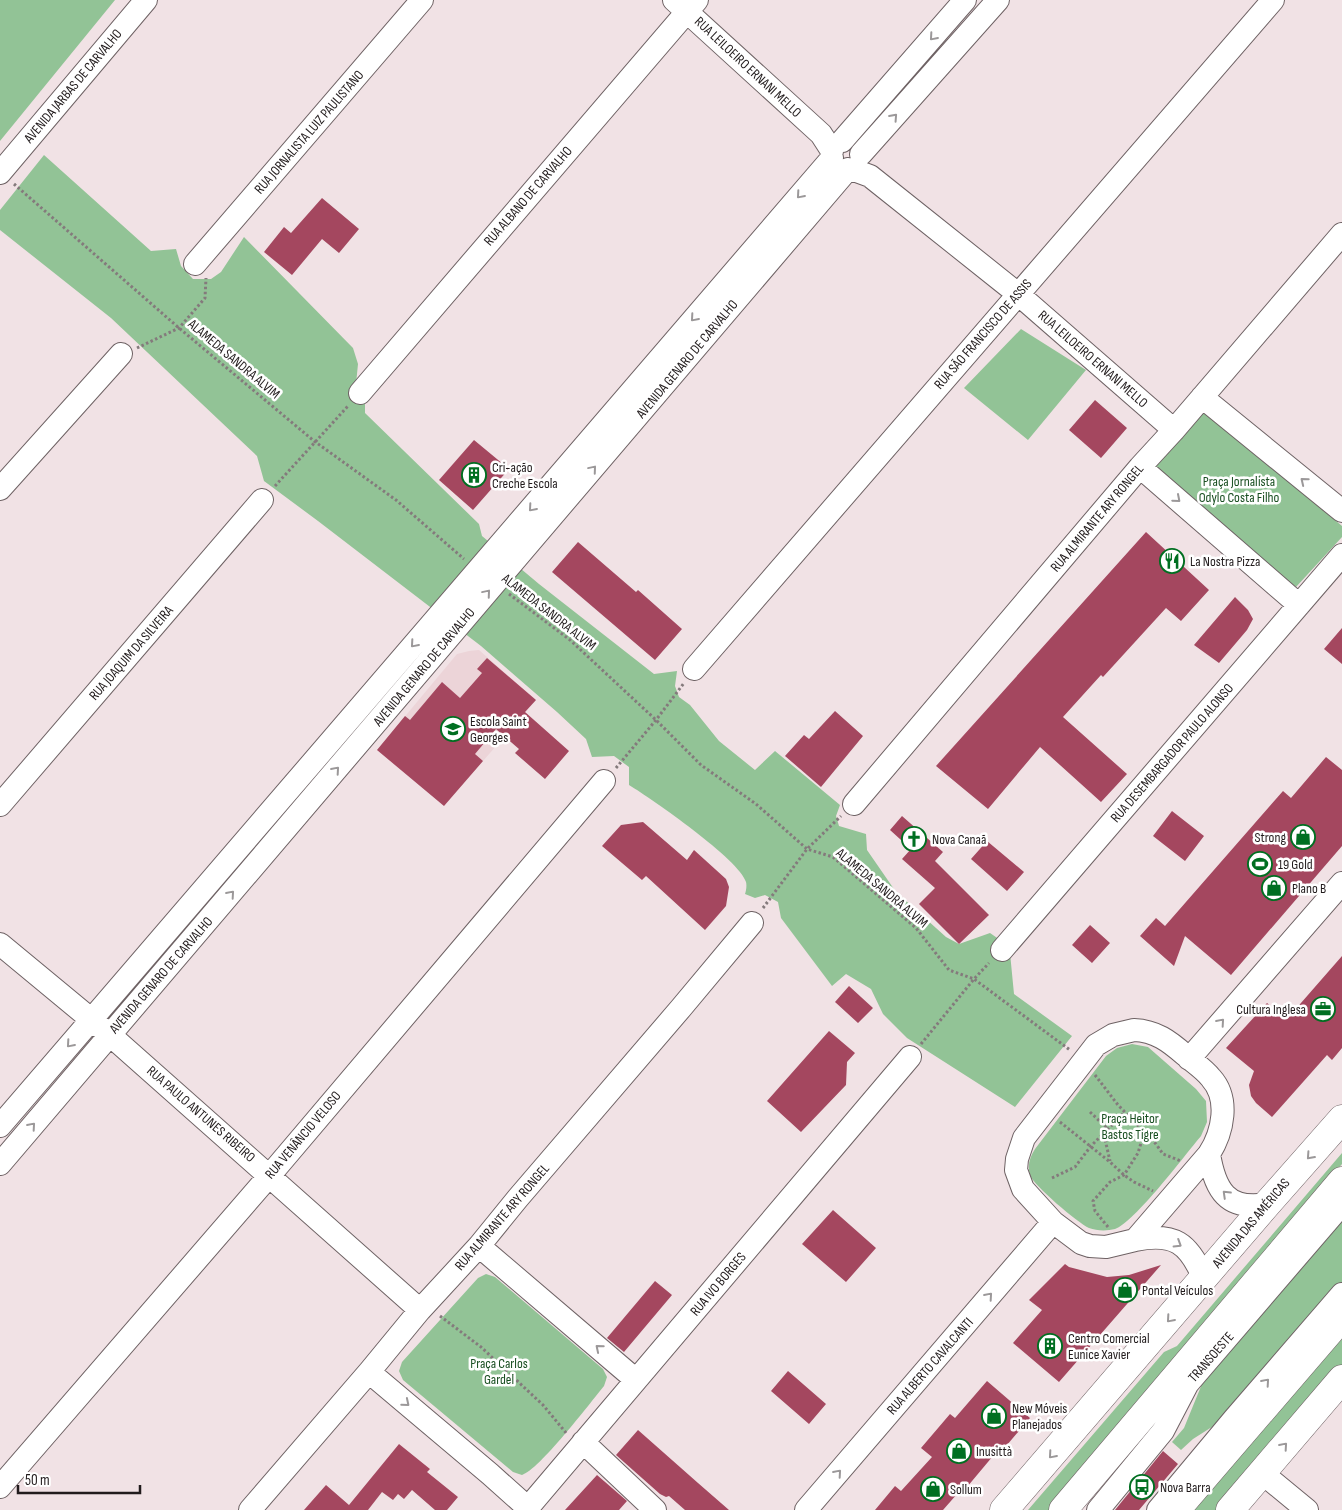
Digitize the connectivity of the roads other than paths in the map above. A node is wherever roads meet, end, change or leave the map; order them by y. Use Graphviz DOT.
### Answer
graph roads {
  1 [pos="146,0"];
  2 [pos="422,0"];
  3 [pos="965,0"];
  4 [pos="998,0"];
  5 [pos="1272,0"];
  6 [pos="686,4"];
  7 [pos="846,156"];
  8 [pos="0,172"];
  9 [pos="1342,234"];
  10 [pos="195,264"];
  11 [pos="1018,294"];
  12 [pos="121,354"];
  13 [pos="360,392"];
  14 [pos="1202,397"];
  15 [pos="1174,430"];
  16 [pos="1140,467"];
  17 [pos="0,489"];
  18 [pos="262,500"];
  19 [pos="1342,512"];
  20 [pos="500,544"];
  21 [pos="518,558"];
  22 [pos="1340,563"];
  23 [pos="1299,605"];
  24 [pos="441,614"];
  25 [pos="460,626"];
  26 [pos="694,669"];
  27 [pos="604,782"];
  28 [pos="854,804"];
  29 [pos="0,805"];
  30 [pos="1342,883"];
  31 [pos="752,923"];
  32 [pos="0,944"];
  33 [pos="1002,950"];
  34 [pos="92,1019"];
  35 [pos="110,1035"];
  36 [pos="910,1057"];
  37 [pos="1189,1059"];
  38 [pos="1342,1119"];
  39 [pos="0,1126"];
  40 [pos="1203,1161"];
  41 [pos="0,1164"];
  42 [pos="270,1175"];
  43 [pos="1341,1185"];
  44 [pos="1267,1204"];
  45 [pos="1053,1222"];
  46 [pos="1135,1240"];
  47 [pos="479,1246"];
  48 [pos="1204,1279"];
  49 [pos="1342,1294"];
  50 [pos="420,1310"];
  51 [pos="1342,1317"];
  52 [pos="369,1372"];
  53 [pos="1342,1379"];
  54 [pos="636,1380"];
  55 [pos="1187,1385"];
  56 [pos="1234,1419"];
  57 [pos="583,1442"];
  58 [pos="1262,1473"];
  59 [pos="0,1487"];
  60 [pos="527,1509"];
  61 [pos="1303,1509"];
  62 [pos="250,1510"];
  63 [pos="655,1510"];
  64 [pos="806,1510"];
  65 [pos="1004,1510"];
  66 [pos="1063,1510"];
  67 [pos="1079,1510"];
  68 [pos="1098,1510"];
  69 [pos="1143,1510"];
  70 [pos="1158,1510"];
  71 [pos="1176,1510"];
  72 [pos="1230,1510"];
  1 -- 8 [label="street, AVENIDA JARBAS DE CARVALHO"];
  2 -- 10 [label="street, RUA JORNALISTA LUIZ PAULISTANO"];
  3 -- 7 [label="street, AVENIDA GENARO DE CARVALHO, one-way"];
  7 -- 4 [label="street, AVENIDA GENARO DE CARVALHO, one-way"];
  5 -- 11 [label="street, RUA SÃO FRANCISCO DE ASSIS"];
  6 -- 7 [label="street, RUA LEILOEIRO ERNANI MELLO"];
  6 -- 13 [label="street, RUA ALBANO DE CARVALHO"];
  7 -- 11 [label="street, RUA LEILOEIRO ERNANI MELLO"];
  7 -- 20 [label="street, AVENIDA GENARO DE CARVALHO, one-way"];
  21 -- 7 [label="street, AVENIDA GENARO DE CARVALHO, one-way"];
  9 -- 14 [label="street, RUA ALMIRANTE ARY RONGEL"];
  11 -- 15 [label="street, RUA LEILOEIRO ERNANI MELLO"];
  11 -- 26 [label="street, RUA SÃO FRANCISCO DE ASSIS"];
  12 -- 17 [label="street"];
  14 -- 15 [label="street, RUA ALMIRANTE ARY RONGEL"];
  19 -- 14 [label="street, one-way"];
  15 -- 16 [label="street, RUA ALMIRANTE ARY RONGEL"];
  16 -- 23 [label="street, one-way"];
  16 -- 28 [label="street, RUA ALMIRANTE ARY RONGEL"];
  18 -- 29 [label="street, RUA JOAQUIM DA SILVEIRA"];
  20 -- 21 [label="street"];
  20 -- 24 [label="street, AVENIDA GENARO DE CARVALHO"];
  25 -- 21 [label="street, AVENIDA GENARO DE CARVALHO, one-way"];
  22 -- 23 [label="street, RUA DESEMBARGADOR PAULO ALONSO"];
  23 -- 33 [label="street, RUA DESEMBARGADOR PAULO ALONSO"];
  24 -- 25 [label="street"];
  24 -- 34 [label="street, AVENIDA GENARO DE CARVALHO, one-way"];
  35 -- 25 [label="street, AVENIDA GENARO DE CARVALHO, one-way"];
  27 -- 42 [label="street, RUA VENÂNCIO VELOSO"];
  37 -- 30 [label="street, one-way"];
  31 -- 47 [label="street, RUA ALMIRANTE ARY RONGEL"];
  32 -- 34 [label="street, RUA PAULO ANTUNES RIBEIRO"];
  34 -- 35 [label="street, RUA PAULO ANTUNES RIBEIRO"];
  34 -- 39 [label="street, AVENIDA GENARO DE CARVALHO, one-way"];
  41 -- 35 [label="street, AVENIDA GENARO DE CARVALHO, one-way"];
  35 -- 42 [label="street, RUA PAULO ANTUNES RIBEIRO"];
  36 -- 54 [label="street, RUA IVO BORGES"];
  37 -- 40 [label="street"];
  37 -- 45 [label="street"];
  38 -- 44 [label="main road, AVENIDA DAS AMÉRICAS, one-way"];
  44 -- 40 [label="street, one-way"];
  40 -- 46 [label="street"];
  42 -- 50 [label="street, RUA PAULO ANTUNES RIBEIRO"];
  42 -- 59 [label="street, RUA VENÂNCIO VELOSO"];
  43 -- 55 [label="street, TRANSOESTE"];
  43 -- 66 [label="main road"];
  44 -- 48 [label="main road, AVENIDA DAS AMÉRICAS"];
  45 -- 46 [label="street"];
  64 -- 45 [label="street, RUA ALBERTO CAVALCANTI, one-way"];
  46 -- 48 [label="street, one-way"];
  47 -- 50 [label="street, RUA ALMIRANTE ARY RONGEL"];
  54 -- 47 [label="street, one-way"];
  48 -- 65 [label="main road, AVENIDA DAS AMÉRICAS, one-way"];
  56 -- 49 [label="street, one-way"];
  50 -- 52 [label="street, RUA ALMIRANTE ARY RONGEL"];
  51 -- 71 [label="main road"];
  52 -- 60 [label="street, one-way"];
  52 -- 62 [label="street, RUA ALMIRANTE ARY RONGEL"];
  58 -- 53 [label="main road, one-way"];
  54 -- 57 [label="street, RUA IVO BORGES"];
  55 -- 67 [label="street, TRANSOESTE"];
  55 -- 68 [label="street"];
  56 -- 69 [label="street"];
  56 -- 70 [label="street"];
  57 -- 60 [label="street, RUA IVO BORGES"];
  57 -- 63 [label="street"];
  58 -- 61 [label="street"];
  58 -- 72 [label="main road"];
}
